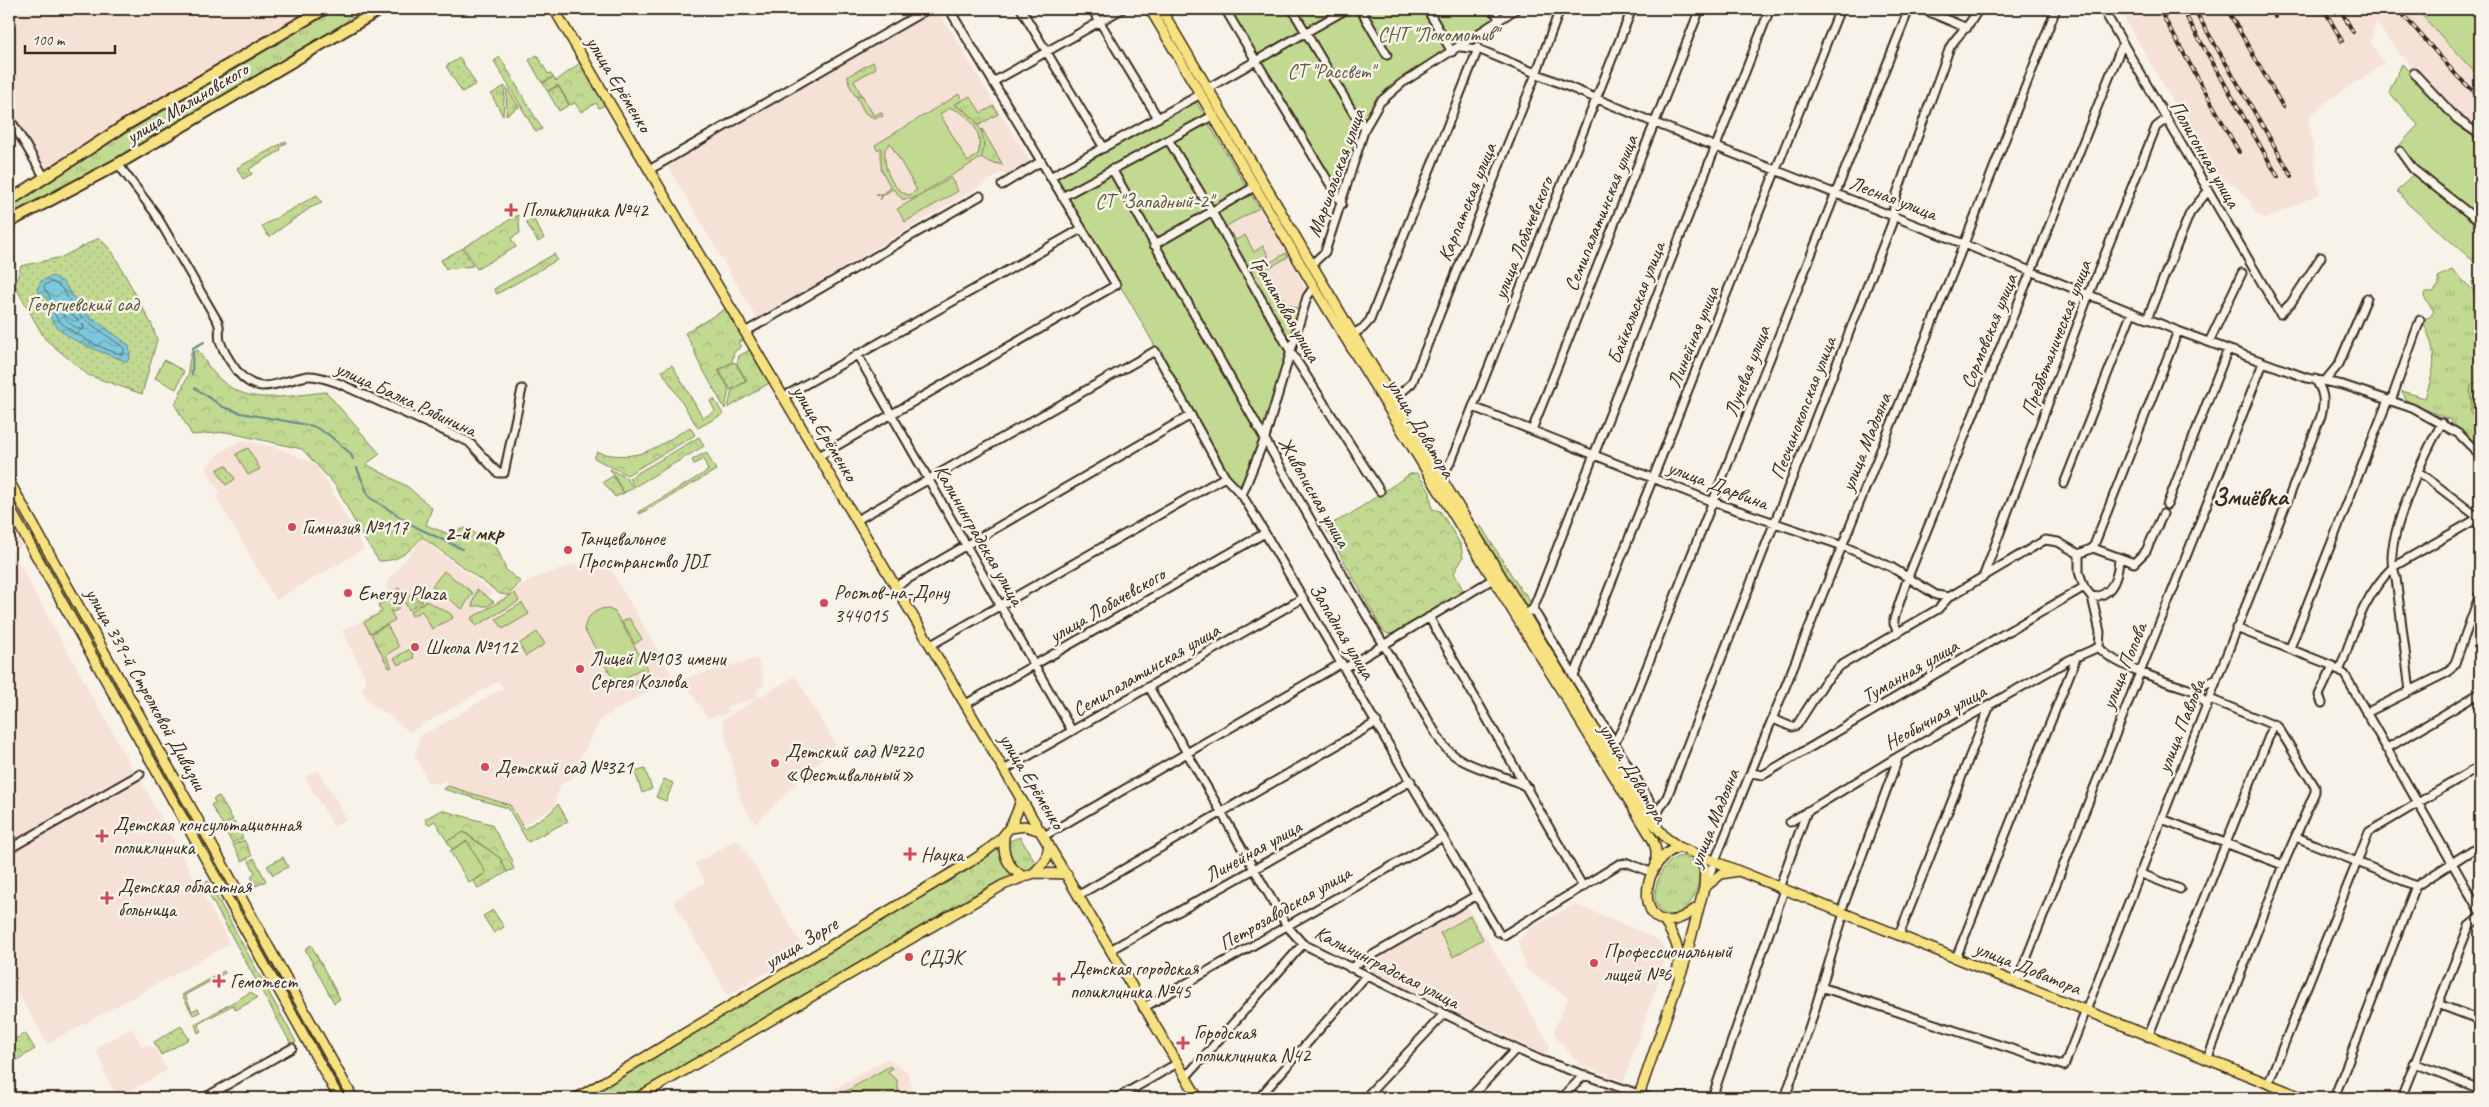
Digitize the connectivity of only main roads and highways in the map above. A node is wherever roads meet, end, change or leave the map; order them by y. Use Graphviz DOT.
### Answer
graph roads {
  1 [pos="324,9"];
  2 [pos="381,9"];
  3 [pos="554,9"];
  4 [pos="1150,9"];
  5 [pos="1161,9"];
  6 [pos="1205,91"];
  7 [pos="9,201"];
  8 [pos="9,222"];
  9 [pos="10,486"];
  10 [pos="9,507"];
  11 [pos="1021,799"];
  12 [pos="1010,828"];
  13 [pos="1042,834"];
  14 [pos="1004,837"];
  15 [pos="1049,845"];
  16 [pos="1679,847"];
  17 [pos="1694,853"];
  18 [pos="1654,869"];
  19 [pos="1739,871"];
  20 [pos="1034,873"];
  21 [pos="1067,874"];
  22 [pos="1024,877"];
  23 [pos="1704,888"];
  24 [pos="1698,907"];
  25 [pos="1663,920"];
  26 [pos="1636,1096"];
  27 [pos="338,1098"];
  28 [pos="353,1098"];
  29 [pos="577,1098"];
  30 [pos="637,1098"];
  31 [pos="1198,1098"];
  32 [pos="2304,1098"];
  1 -- 7 [label="highway, улица Малиновского"];
  2 -- 8 [label="highway, улица Малиновского"];
  3 -- 11 [label="main road, улица Ерёменко"];
  4 -- 6 [label="main road, улица Доватора"];
  5 -- 6 [label="main road, улица Доватора"];
  6 -- 16 [label="main road, улица Доватора"];
  6 -- 18 [label="main road, улица Доватора"];
  9 -- 28 [label="main road, улица 339-й Стрелковой Дивизии"];
  10 -- 27 [label="main road, улица 339-й Стрелковой Дивизии"];
  11 -- 12 [label="main road, улица Зорге"];
  11 -- 13 [label="main road, улица Ерёменко"];
  12 -- 13 [label="main road"];
  12 -- 14 [label="main road, улица Зорге"];
  13 -- 15 [label="main road, улица Ерёменко"];
  14 -- 22 [label="main road"];
  14 -- 29 [label="main road, улица Зорге"];
  15 -- 20 [label="main road"];
  15 -- 21 [label="main road, улица Ерёменко"];
  16 -- 17 [label="main road"];
  16 -- 18 [label="main road"];
  17 -- 19 [label="main road, улица Доватора"];
  17 -- 23 [label="main road"];
  18 -- 25 [label="main road"];
  19 -- 23 [label="main road"];
  19 -- 32 [label="main road, улица Доватора"];
  20 -- 21 [label="main road"];
  20 -- 22 [label="main road"];
  21 -- 31 [label="main road, улица Ерёменко"];
  22 -- 30 [label="main road"];
  23 -- 24 [label="main road"];
  24 -- 25 [label="main road"];
  24 -- 26 [label="main road"];
  25 -- 26 [label="main road"];
}
